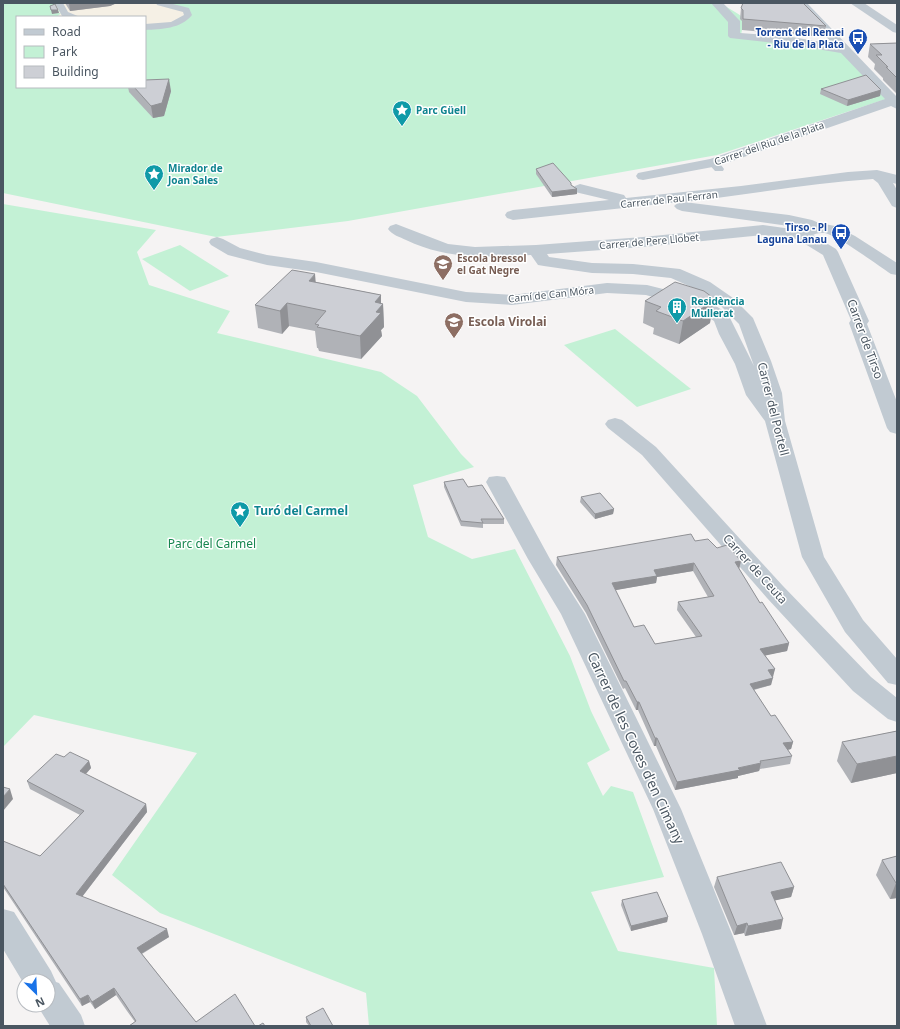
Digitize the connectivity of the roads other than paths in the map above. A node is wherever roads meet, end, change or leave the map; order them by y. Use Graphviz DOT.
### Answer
graph roads {
  1 [pos="59,3"];
  2 [pos="160,3"];
  3 [pos="717,3"];
  4 [pos="856,3"];
  5 [pos="807,6"];
  6 [pos="72,16"];
  7 [pos="146,26"];
  8 [pos="897,30"];
  9 [pos="845,50"];
  10 [pos="895,103"];
  11 [pos="876,174"];
  12 [pos="643,176"];
  13 [pos="897,180"];
  14 [pos="580,189"];
  15 [pos="895,199"];
  16 [pos="644,202"];
  17 [pos="513,215"];
  18 [pos="396,229"];
  19 [pos="808,231"];
  20 [pos="217,242"];
  21 [pos="536,250"];
  22 [pos="897,270"];
  23 [pos="775,421"];
  24 [pos="615,424"];
  25 [pos="897,428"];
  26 [pos="497,482"];
  27 [pos="897,676"];
  28 [pos="897,712"];
  29 [pos="3,922"];
  30 [pos="35,973"];
  31 [pos="56,1006"];
  32 [pos="69,1026"];
  33 [pos="751,1026"];
  1 -- 6 [label="street"];
  2 -- 7 [label="street"];
  3 -- 9 [label="street"];
  4 -- 8 [label="street"];
  5 -- 9 [label="street"];
  9 -- 10 [label="street"];
  10 -- 12 [label="street, Carrer del Riu de la Plata"];
  11 -- 13 [label="street"];
  11 -- 15 [label="street"];
  11 -- 16 [label="street, Carrer de Pau Ferran"];
  14 -- 16 [label="street"];
  16 -- 17 [label="street, Carrer de Pau Ferran"];
  16 -- 19 [label="street"];
  18 -- 21 [label="street"];
  19 -- 21 [label="street, Carrer de Pere Llobet"];
  19 -- 22 [label="street"];
  19 -- 25 [label="street, Carrer de Tirso"];
  20 -- 23 [label="street, Camí de Can Móra"];
  21 -- 23 [label="street, Carrer del Portell"];
  23 -- 27 [label="street, Carrer del Portell"];
  24 -- 28 [label="street, Carrer de Ceuta"];
  26 -- 33 [label="street, Carrer de les Coves d'en Cimany"];
  29 -- 30 [label="street"];
  31 -- 32 [label="street"];
}
